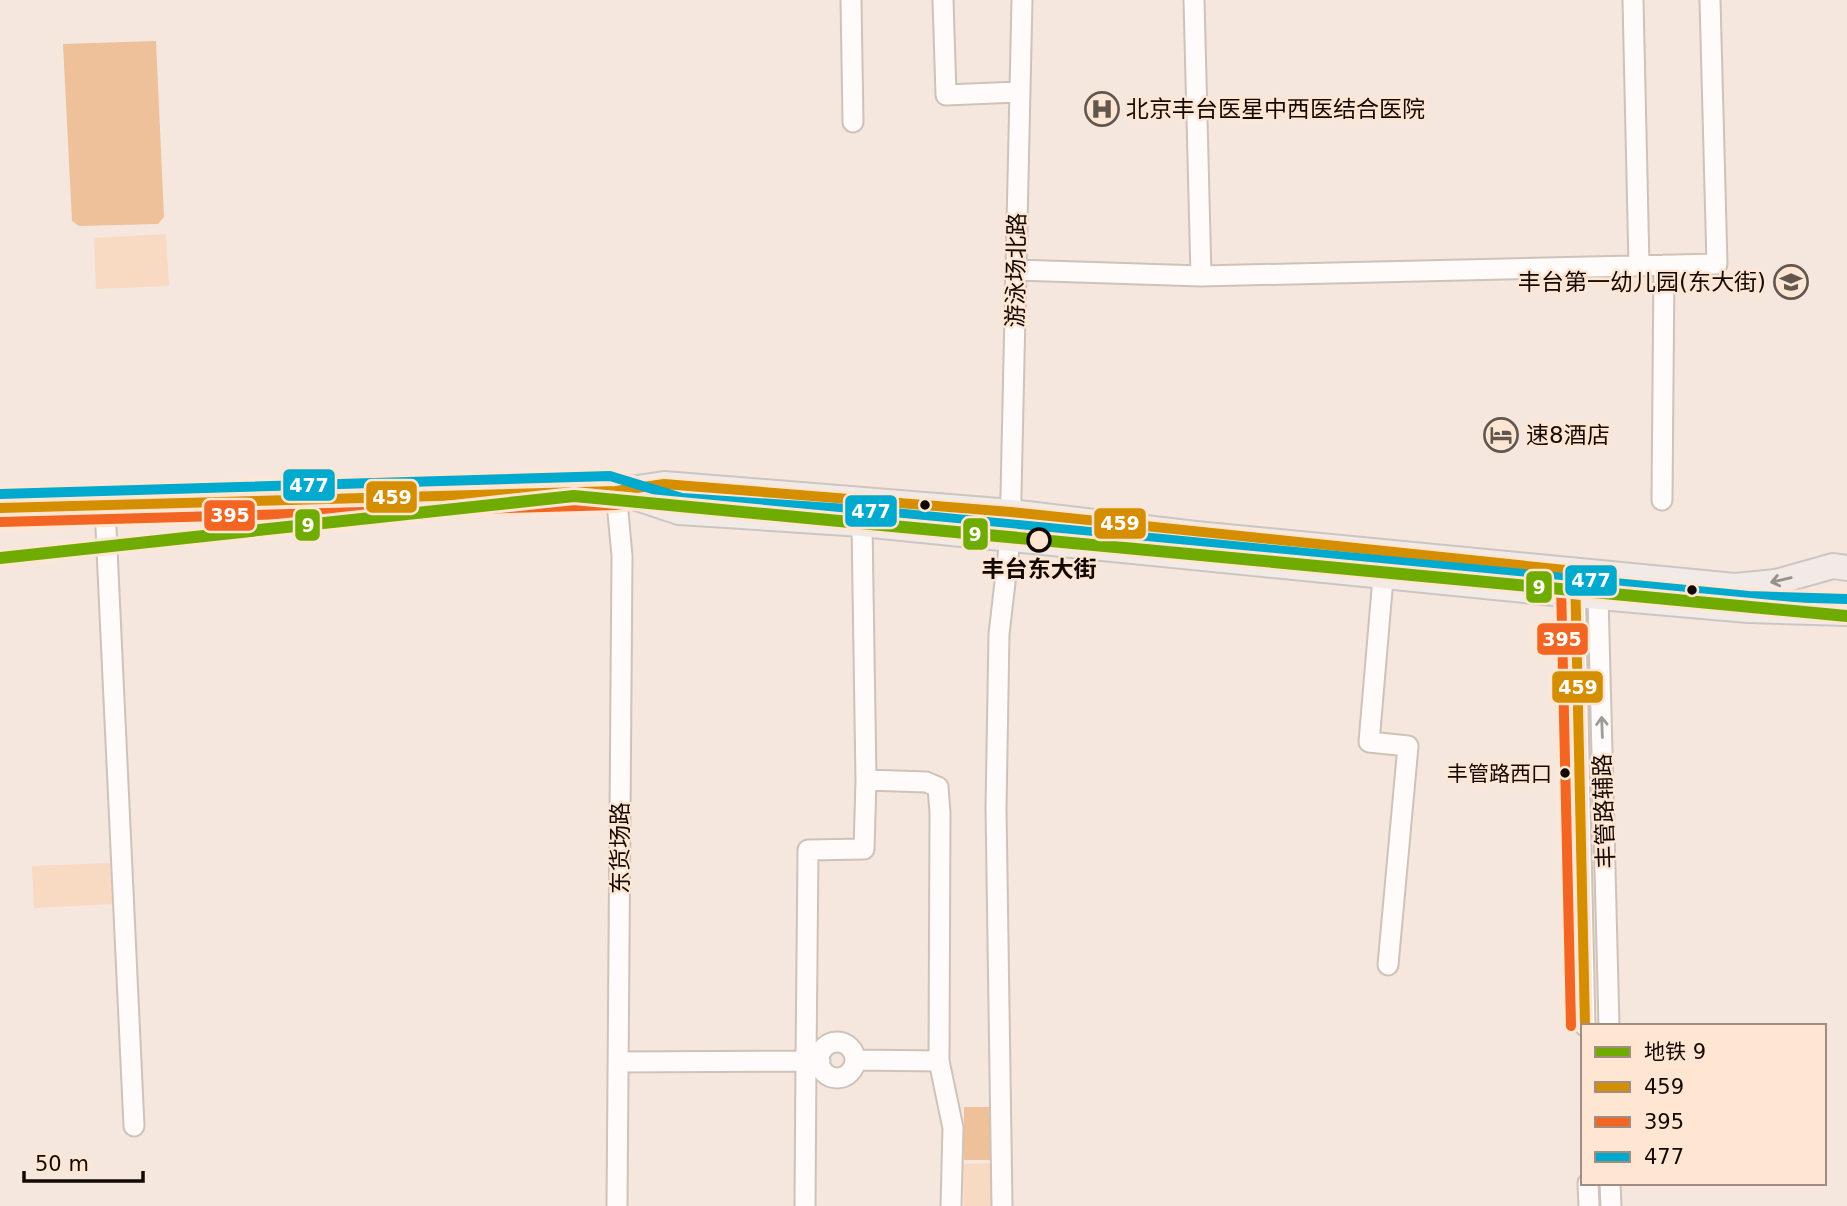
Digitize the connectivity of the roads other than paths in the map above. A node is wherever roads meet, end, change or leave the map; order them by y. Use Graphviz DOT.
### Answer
graph roads {
  1 [pos="850,0"];
  2 [pos="943,0"];
  3 [pos="1022,0"];
  4 [pos="1194,0"];
  5 [pos="1633,0"];
  6 [pos="1710,0"];
  7 [pos="1020,92"];
  8 [pos="853,122"];
  9 [pos="1664,265"];
  10 [pos="1639,266"];
  11 [pos="1016,270"];
  12 [pos="1201,276"];
  13 [pos="616,491"];
  14 [pos="1662,500"];
  15 [pos="104,507"];
  16 [pos="0,508"];
  17 [pos="1011,512"];
  18 [pos="862,524"];
  19 [pos="1010,539"];
  20 [pos="1847,568"];
  21 [pos="1822,569"];
  22 [pos="1383,578"];
  23 [pos="1583,587"];
  24 [pos="1839,612"];
  25 [pos="866,780"];
  26 [pos="1608,942"];
  27 [pos="1388,965"];
  28 [pos="1585,993"];
  29 [pos="1585,1024"];
  30 [pos="1609,1024"];
  31 [pos="813,1061"];
  32 [pos="939,1061"];
  33 [pos="618,1062"];
  34 [pos="134,1126"];
  35 [pos="1588,1185"];
  36 [pos="1610,1185"];
  37 [pos="617,1206"];
  38 [pos="805,1206"];
  39 [pos="951,1206"];
  40 [pos="1002,1206"];
  41 [pos="1589,1206"];
  42 [pos="1611,1206"];
  1 -- 8 [label="street"];
  2 -- 7 [label="street"];
  3 -- 7 [label="street, 游泳场北路"];
  4 -- 12 [label="street"];
  5 -- 10 [label="street"];
  6 -- 9 [label="street"];
  7 -- 11 [label="street, 游泳场北路"];
  9 -- 10 [label="street"];
  9 -- 14 [label="street"];
  10 -- 12 [label="street"];
  11 -- 12 [label="street"];
  11 -- 17 [label="street, 游泳场北路"];
  13 -- 15 [label="street"];
  13 -- 17 [label="main road"];
  13 -- 18 [label="main road"];
  13 -- 33 [label="street, 东货场路"];
  15 -- 16 [label="street"];
  15 -- 34 [label="street"];
  17 -- 19 [label="street, 游泳场北路"];
  17 -- 23 [label="main road"];
  18 -- 19 [label="main road"];
  18 -- 25 [label="street"];
  19 -- 22 [label="main road"];
  19 -- 40 [label="street, 游泳场北路"];
  20 -- 21 [label="main road"];
  21 -- 23 [label="main road, one-way"];
  21 -- 24 [label="main road"];
  22 -- 23 [label="main road"];
  22 -- 27 [label="street"];
  23 -- 24 [label="main road"];
  26 -- 23 [label="street, 丰管路辅路, one-way"];
  23 -- 28 [label="street"];
  25 -- 31 [label="street"];
  25 -- 32 [label="street"];
  26 -- 28 [label="street"];
  26 -- 30 [label="street, 丰管路辅路"];
  28 -- 29 [label="street"];
  31 -- 32 [label="street"];
  31 -- 33 [label="street"];
  31 -- 38 [label="street"];
  32 -- 39 [label="street"];
  33 -- 37 [label="street, 东货场路"];
  35 -- 41 [label="street"];
  36 -- 42 [label="street"];
}
